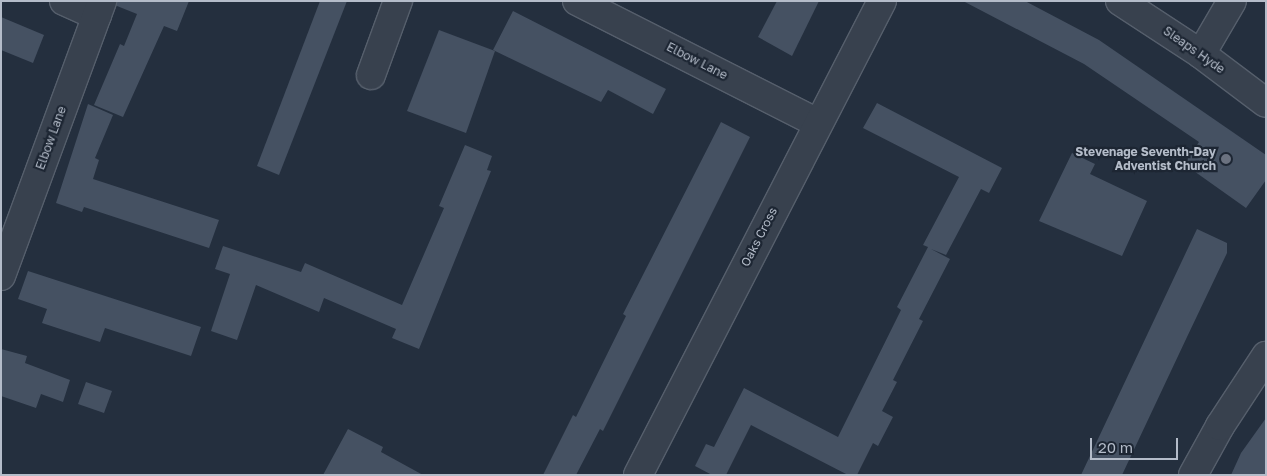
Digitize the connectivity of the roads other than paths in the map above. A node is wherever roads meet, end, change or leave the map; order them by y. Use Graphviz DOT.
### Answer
graph roads {
  1 [pos="64,1"];
  2 [pos="398,1"];
  3 [pos="577,1"];
  4 [pos="882,1"];
  5 [pos="1120,1"];
  6 [pos="1232,1"];
  7 [pos="99,8"];
  8 [pos="1201,54"];
  9 [pos="372,75"];
  10 [pos="1266,103"];
  11 [pos="817,123"];
  12 [pos="1,276"];
  13 [pos="1266,356"];
  14 [pos="638,475"];
  15 [pos="1193,475"];
  1 -- 7 [label="street"];
  2 -- 9 [label="street"];
  3 -- 11 [label="street, Elbow Lane"];
  4 -- 11 [label="street, Oaks Cross"];
  5 -- 8 [label="street, Sleaps Hyde"];
  6 -- 8 [label="street"];
  7 -- 12 [label="street, Elbow Lane"];
  8 -- 10 [label="street, Sleaps Hyde"];
  11 -- 14 [label="street, Oaks Cross"];
  13 -- 15 [label="street"];
}
